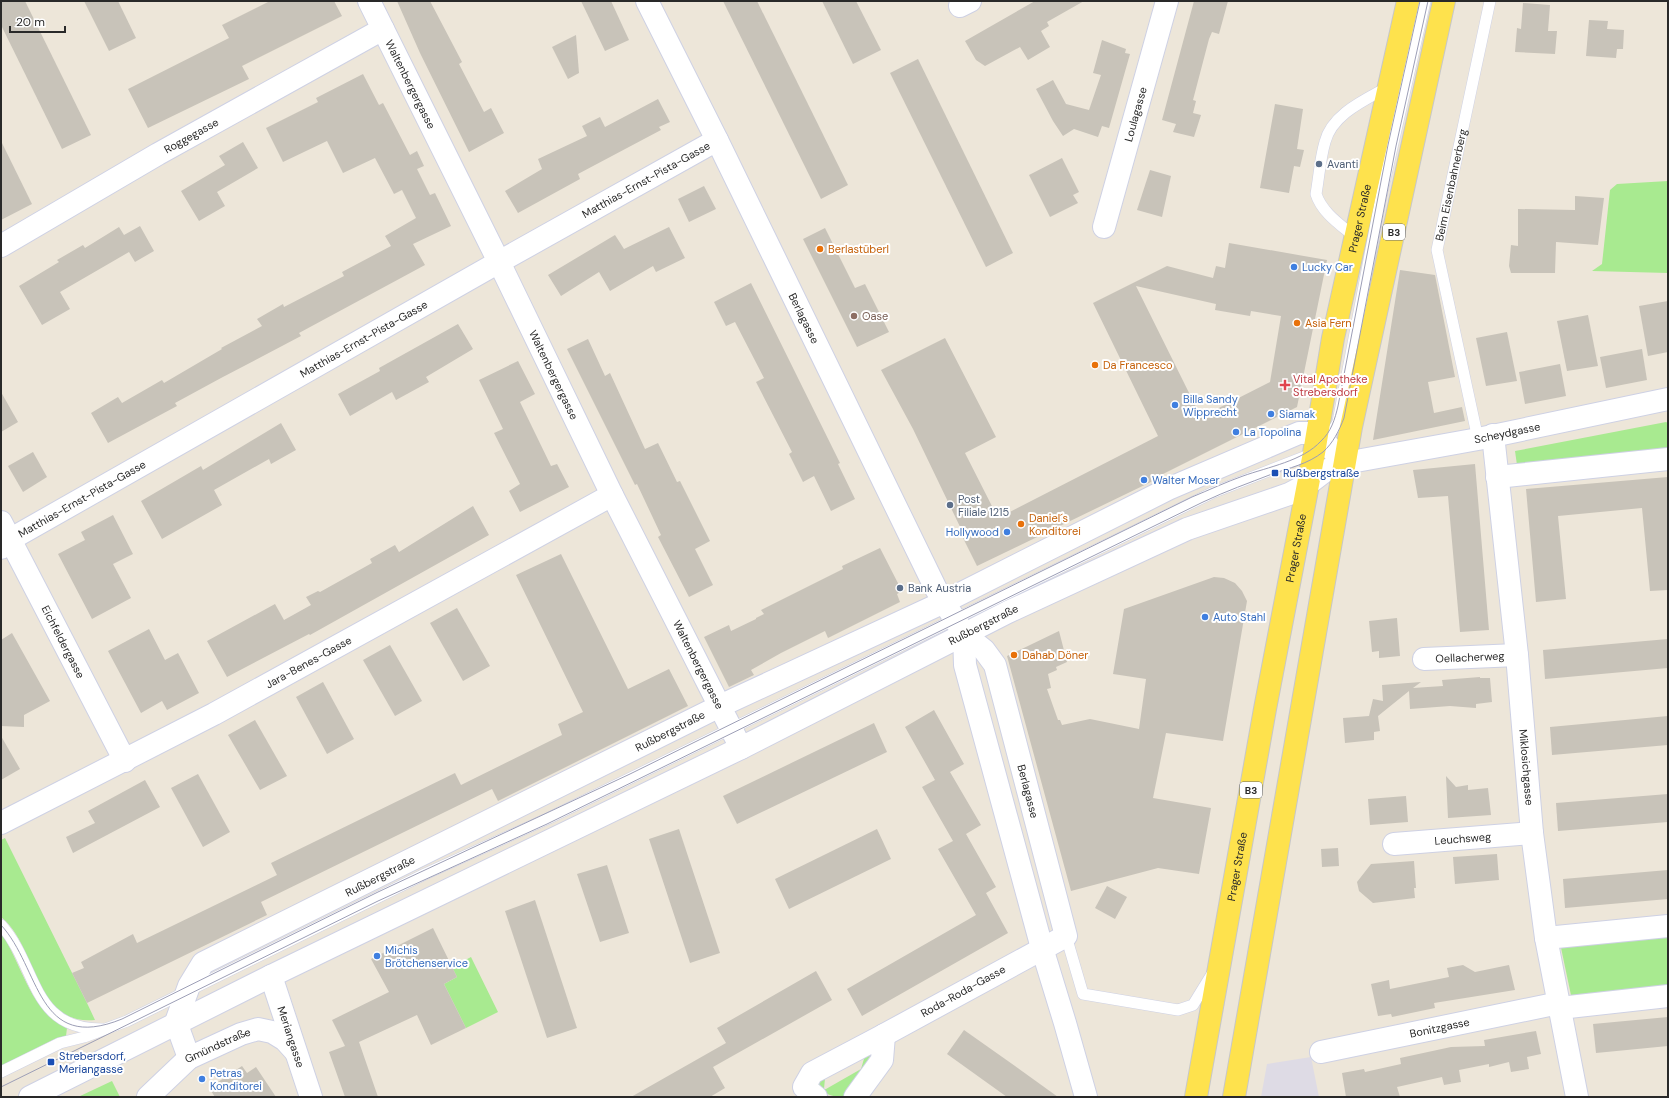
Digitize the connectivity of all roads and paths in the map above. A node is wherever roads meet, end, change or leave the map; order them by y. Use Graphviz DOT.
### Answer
graph roads {
  1 [pos="369,1"];
  2 [pos="647,1"];
  3 [pos="1167,1"];
  4 [pos="1408,1"];
  5 [pos="1425,1"];
  6 [pos="1444,1"];
  7 [pos="1490,1"];
  8 [pos="383,29"];
  9 [pos="1389,87"];
  10 [pos="717,140"];
  11 [pos="1104,227"];
  12 [pos="1355,238"];
  13 [pos="1,246"];
  14 [pos="499,262"];
  15 [pos="1668,399"];
  16 [pos="1486,437"];
  17 [pos="1319,443"];
  18 [pos="1668,459"];
  19 [pos="1345,463"];
  20 [pos="1497,477"];
  21 [pos="1308,484"];
  22 [pos="612,495"];
  23 [pos="4,537"];
  24 [pos="954,618"];
  25 [pos="1517,655"];
  26 [pos="1424,659"];
  27 [pos="720,706"];
  28 [pos="731,728"];
  29 [pos="741,748"];
  30 [pos="125,761"];
  31 [pos="1,823"];
  32 [pos="1532,832"];
  33 [pos="1394,844"];
  34 [pos="1,925"];
  35 [pos="1668,926"];
  36 [pos="1066,936"];
  37 [pos="1546,938"];
  38 [pos="1042,948"];
  39 [pos="1220,962"];
  40 [pos="271,976"];
  41 [pos="187,991"];
  42 [pos="1668,996"];
  43 [pos="1559,1006"];
  44 [pos="176,1022"];
  45 [pos="105,1029"];
  46 [pos="884,1035"];
  47 [pos="295,1051"];
  48 [pos="1321,1052"];
  49 [pos="189,1058"];
  50 [pos="1,1072"];
  51 [pos="810,1092"];
  52 [pos="30,1097"];
  53 [pos="148,1097"];
  54 [pos="311,1097"];
  55 [pos="855,1097"];
  56 [pos="1086,1097"];
  57 [pos="1196,1097"];
  58 [pos="1234,1097"];
  59 [pos="1577,1097"];
  1 -- 8 [label="street, Waltenbergergasse"];
  2 -- 10 [label="street, Berlagasse"];
  3 -- 11 [label="street, Loulagasse"];
  4 -- 9 [label="main road, Prager Straße / B3"];
  5 -- 17 [label="lane"];
  6 -- 19 [label="main road, B3"];
  7 -- 16 [label="lane, Beim Eisenbahnerberg"];
  8 -- 13 [label="street, Roggegasse"];
  8 -- 14 [label="street, Waltenbergergasse"];
  9 -- 12 [label="main road, Prager Straße / B3"];
  9 -- 12 [label="lane"];
  10 -- 14 [label="street, Matthias-Ernst-Pista-Gasse"];
  10 -- 24 [label="street, Berlagasse"];
  12 -- 17 [label="main road, Prager Straße / B3"];
  14 -- 22 [label="street, Waltenbergergasse"];
  14 -- 23 [label="street, Matthias-Ernst-Pista-Gasse"];
  15 -- 16 [label="street, Scheydgasse"];
  16 -- 19 [label="street, Scheydgasse"];
  16 -- 20 [label="street, Miklosichgasse"];
  17 -- 19 [label="street"];
  17 -- 21 [label="main road, Prager Straße / B3"];
  17 -- 24 [label="street, Rußbergstraße"];
  18 -- 20 [label="street"];
  19 -- 21 [label="street, Rußbergstraße"];
  19 -- 58 [label="main road, B3"];
  20 -- 25 [label="street, Miklosichgasse"];
  21 -- 24 [label="street, Rußbergstraße"];
  21 -- 39 [label="main road, Prager Straße / B3"];
  22 -- 27 [label="street, Waltenbergergasse"];
  22 -- 30 [label="street, Jara-Benes-Gasse"];
  23 -- 30 [label="street, Eichfeldergasse"];
  24 -- 27 [label="street, Rußbergstraße"];
  24 -- 28 [label="lane"];
  24 -- 29 [label="street, Rußbergstraße"];
  24 -- 36 [label="street, Berlagasse"];
  24 -- 38 [label="street, Berlagasse"];
  25 -- 26 [label="street, Oellacherweg"];
  25 -- 32 [label="street, Miklosichgasse"];
  27 -- 28 [label="street, Waltenbergergasse"];
  27 -- 41 [label="street, Rußbergstraße"];
  28 -- 29 [label="street, Waltenbergergasse"];
  28 -- 41 [label="lane"];
  29 -- 40 [label="street, Rußbergstraße"];
  30 -- 31 [label="street, Jara-Benes-Gasse"];
  32 -- 33 [label="street, Leuchsweg"];
  32 -- 37 [label="street, Miklosichgasse"];
  34 -- 45 [label="lane"];
  35 -- 37 [label="street"];
  36 -- 38 [label="street"];
  36 -- 39 [label="lane"];
  37 -- 43 [label="street, Miklosichgasse"];
  38 -- 46 [label="street, Roda-Roda-Gasse"];
  38 -- 56 [label="street, Berlagasse"];
  39 -- 57 [label="main road, Prager Straße / B3"];
  40 -- 44 [label="street, Rußbergstraße"];
  40 -- 47 [label="street, Meriangasse"];
  41 -- 44 [label="street, Rußbergstraße"];
  41 -- 45 [label="lane"];
  42 -- 43 [label="street, Bonitzgasse"];
  43 -- 48 [label="street, Bonitzgasse"];
  43 -- 59 [label="street, Miklosichgasse"];
  44 -- 49 [label="street"];
  44 -- 52 [label="street, Rußbergstraße"];
  45 -- 50 [label="lane"];
  46 -- 51 [label="street, Roda-Roda-Gasse"];
  46 -- 55 [label="street"];
  47 -- 49 [label="street, Gmündstraße"];
  47 -- 54 [label="street, Meriangasse"];
  49 -- 53 [label="street, Gmündstraße"];
}
